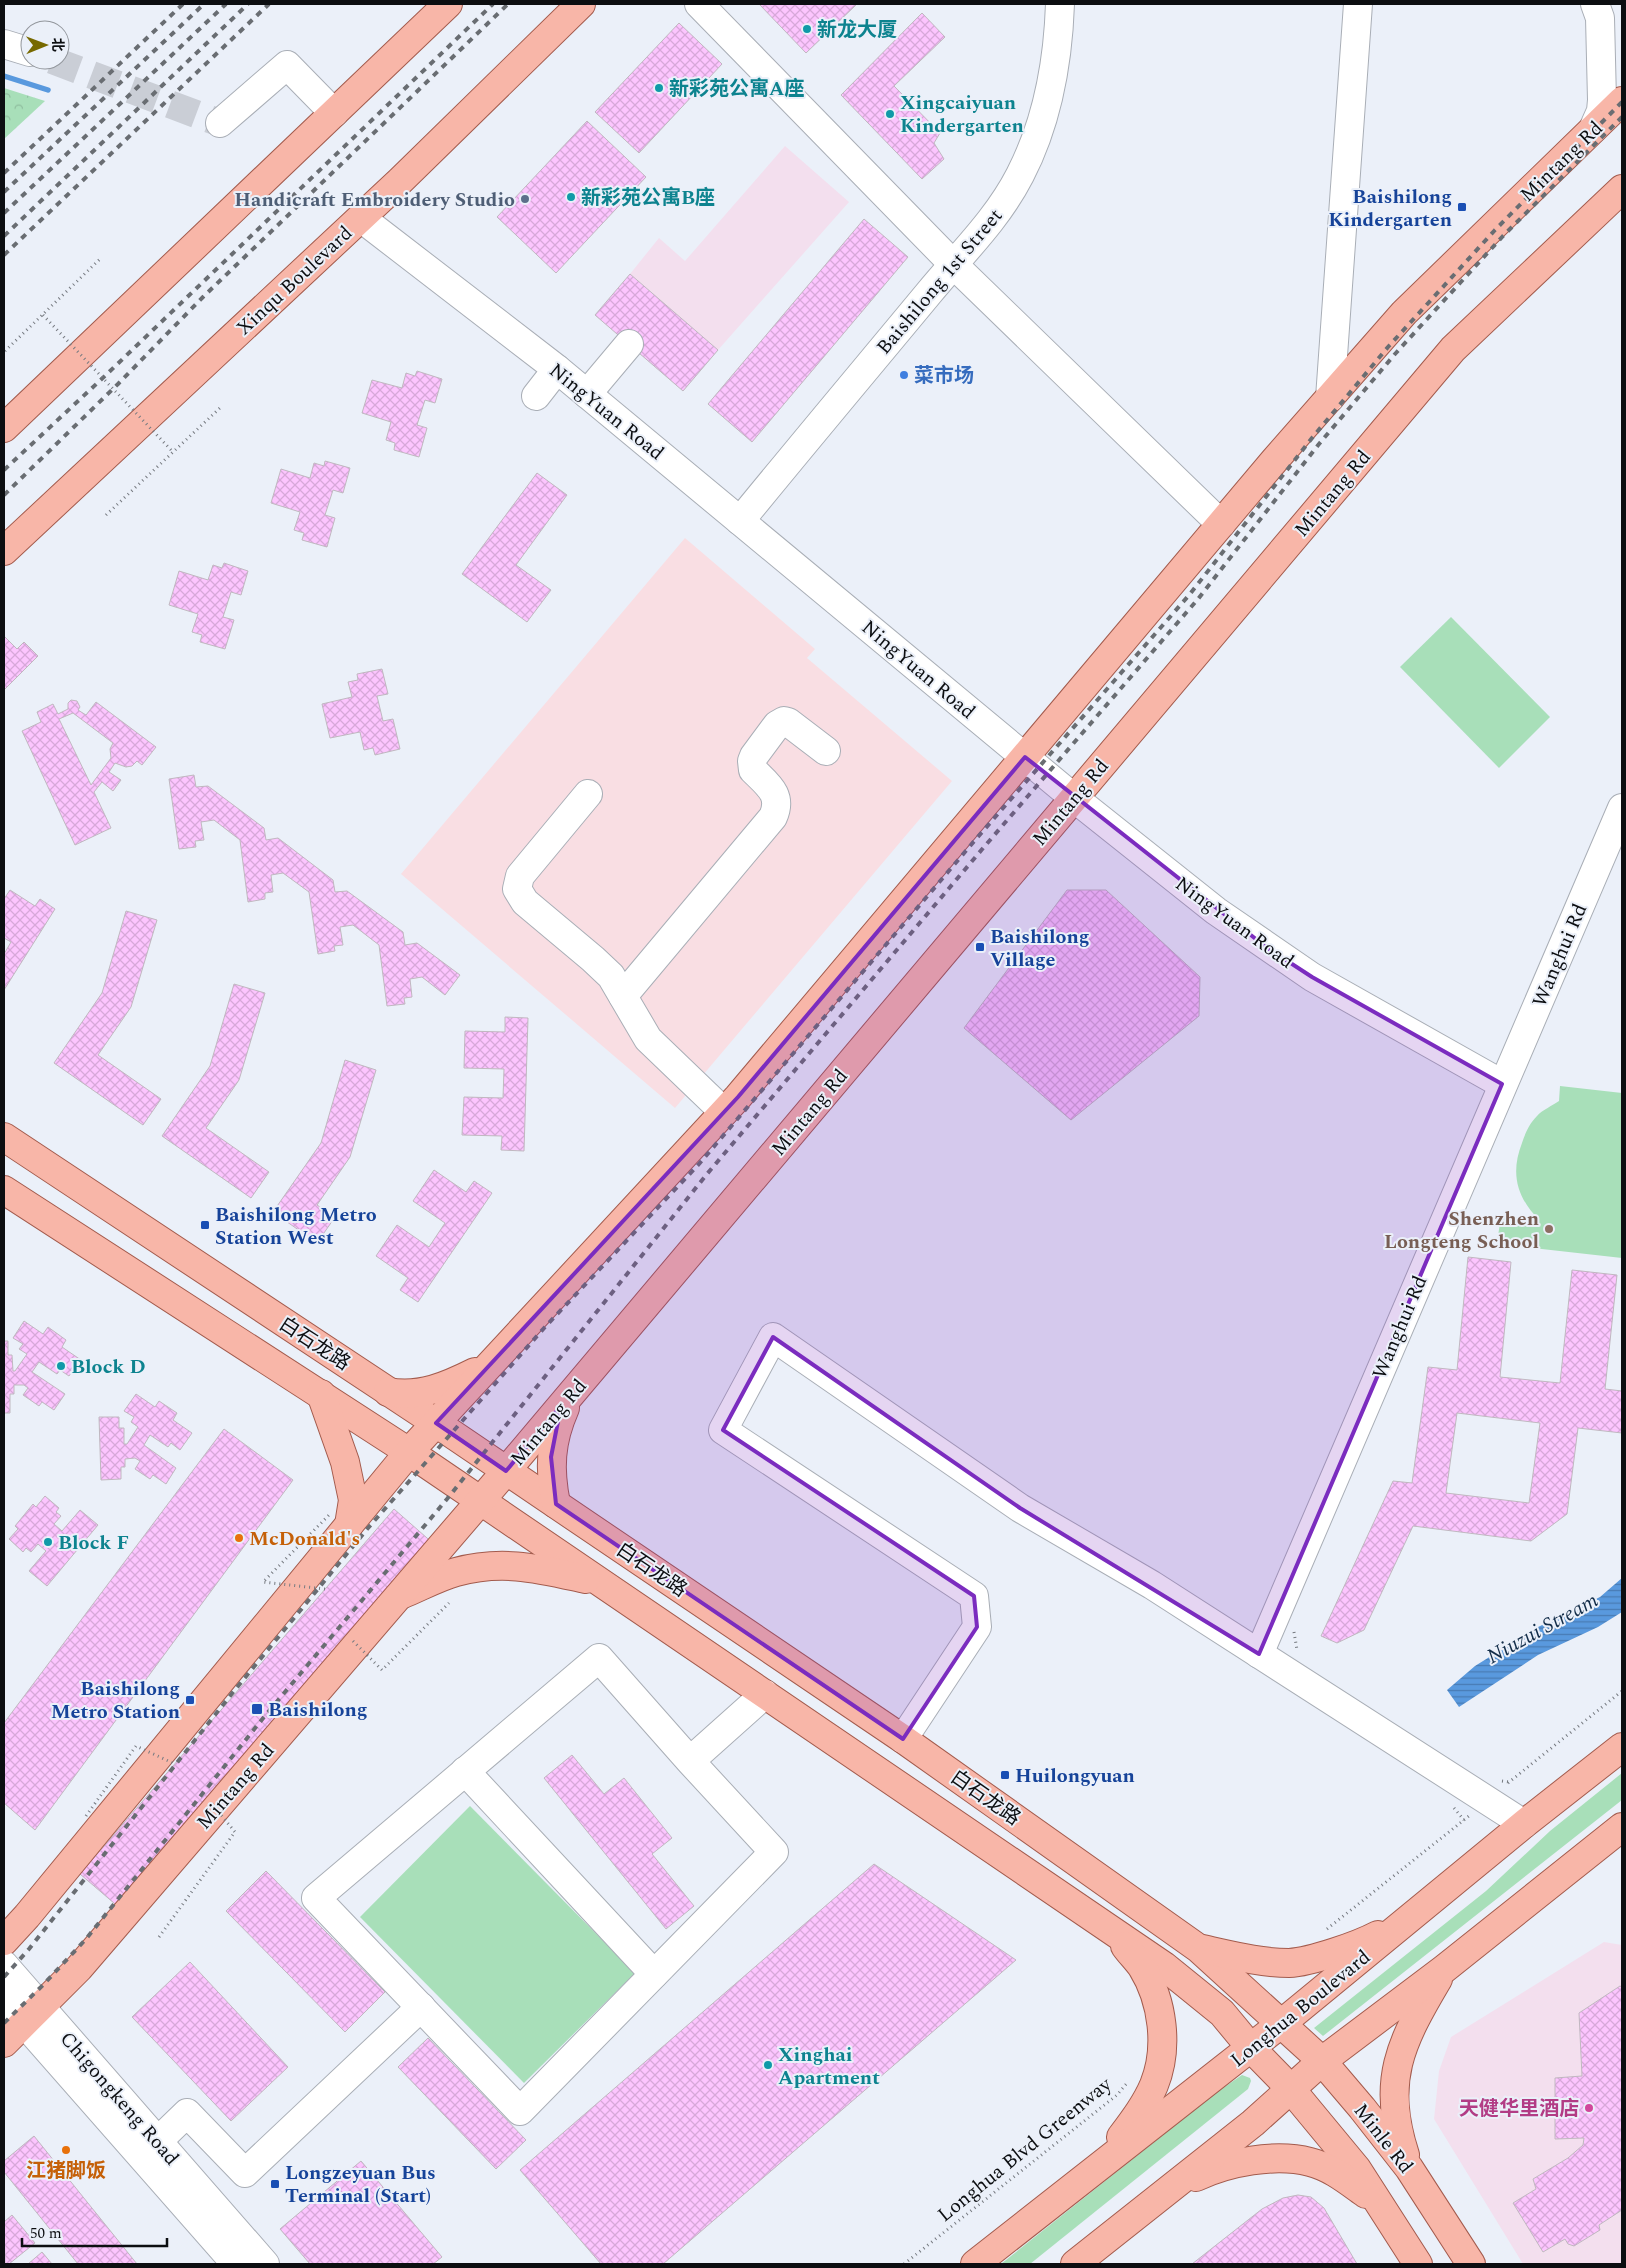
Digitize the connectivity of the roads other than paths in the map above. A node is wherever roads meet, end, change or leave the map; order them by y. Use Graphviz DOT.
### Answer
graph roads {
  1 [pos="448,4"];
  2 [pos="581,4"];
  3 [pos="699,4"];
  4 [pos="1060,4"];
  5 [pos="1358,4"];
  6 [pos="1595,4"];
  7 [pos="4,44"];
  8 [pos="20,49"];
  9 [pos="1622,101"];
  10 [pos="334,113"];
  11 [pos="220,124"];
  12 [pos="1593,129"];
  13 [pos="1617,196"];
  14 [pos="361,218"];
  15 [pos="953,264"];
  16 [pos="629,344"];
  17 [pos="557,370"];
  18 [pos="588,394"];
  19 [pos="536,396"];
  20 [pos="1330,398"];
  21 [pos="4,428"];
  22 [pos="740,521"];
  23 [pos="1221,524"];
  24 [pos="4,551"];
  25 [pos="826,751"];
  26 [pos="1025,757"];
  27 [pos="588,794"];
  28 [pos="1074,798"];
  29 [pos="1622,808"];
  30 [pos="623,996"];
  31 [pos="1502,1084"];
  32 [pos="724,1112"];
  33 [pos="4,1138"];
  34 [pos="4,1190"];
  35 [pos="490,1364"];
  36 [pos="388,1392"];
  37 [pos="321,1394"];
  38 [pos="570,1395"];
  39 [pos="436,1423"];
  40 [pos="410,1452"];
  41 [pos="506,1471"];
  42 [pos="480,1500"];
  43 [pos="556,1504"];
  44 [pos="340,1519"];
  45 [pos="600,1582"];
  46 [pos="397,1596"];
  47 [pos="1259,1654"];
  48 [pos="766,1694"];
  49 [pos="904,1739"];
  50 [pos="1622,1747"];
  51 [pos="690,1761"];
  52 [pos="465,1771"];
  53 [pos="1524,1824"];
  54 [pos="1622,1827"];
  55 [pos="1417,1913"];
  56 [pos="1108,1926"];
  57 [pos="4,1941"];
  58 [pos="1198,1948"];
  59 [pos="4,1965"];
  60 [pos="1444,1969"];
  61 [pos="654,1974"];
  62 [pos="4,2000"];
  63 [pos="421,2007"];
  64 [pos="32,2015"];
  65 [pos="1282,2023"];
  66 [pos="4,2043"];
  67 [pos="1251,2048"];
  68 [pos="1322,2061"];
  69 [pos="1290,2088"];
  70 [pos="158,2141"];
  71 [pos="1096,2167"];
  72 [pos="1409,2168"];
  73 [pos="1168,2191"];
  74 [pos="1376,2202"];
  75 [pos="252,2262"];
  76 [pos="975,2264"];
  77 [pos="1075,2264"];
  78 [pos="1418,2264"];
  79 [pos="1471,2264"];
  1 -- 10 [label="main road"];
  2 -- 14 [label="main road, Xinqu Boulevard"];
  3 -- 15 [label="street"];
  4 -- 15 [label="street, Baishilong 1st Street"];
  5 -- 20 [label="street"];
  6 -- 12 [label="street"];
  7 -- 8 [label="street"];
  9 -- 12 [label="main road, Mintang Rd"];
  10 -- 11 [label="street"];
  10 -- 21 [label="main road"];
  12 -- 20 [label="main road, Mintang Rd"];
  13 -- 28 [label="main road, Mintang Rd"];
  14 -- 17 [label="street, NingYuan Road"];
  14 -- 24 [label="main road, Xinqu Boulevard"];
  15 -- 22 [label="street, Baishilong 1st Street"];
  15 -- 23 [label="street"];
  16 -- 18 [label="street"];
  17 -- 18 [label="street, NingYuan Road"];
  17 -- 19 [label="street"];
  18 -- 22 [label="street, NingYuan Road"];
  20 -- 23 [label="main road, Mintang Rd"];
  22 -- 26 [label="street, NingYuan Road"];
  23 -- 26 [label="main road, Mintang Rd"];
  25 -- 30 [label="street"];
  26 -- 28 [label="street, NingYuan Road"];
  26 -- 32 [label="main road, Mintang Rd"];
  27 -- 30 [label="street"];
  28 -- 31 [label="street, NingYuan Road"];
  28 -- 38 [label="main road, Mintang Rd"];
  29 -- 31 [label="street, Wanghui Rd"];
  30 -- 32 [label="street"];
  31 -- 47 [label="street, Wanghui Rd"];
  32 -- 35 [label="main road, Mintang Rd"];
  33 -- 36 [label="main road, 白石龙路"];
  34 -- 37 [label="main road, 白石龙路"];
  35 -- 36 [label="main road"];
  35 -- 39 [label="main road, Mintang Rd"];
  36 -- 39 [label="main road, 白石龙路"];
  37 -- 40 [label="main road, 白石龙路"];
  37 -- 44 [label="main road"];
  38 -- 41 [label="main road, Mintang Rd"];
  38 -- 43 [label="main road"];
  39 -- 40 [label="main road, Mintang Rd"];
  39 -- 41 [label="main road, 白石龙路"];
  40 -- 42 [label="main road, 白石龙路"];
  40 -- 44 [label="main road, Mintang Rd"];
  41 -- 42 [label="main road, Mintang Rd"];
  41 -- 43 [label="main road, 白石龙路"];
  42 -- 45 [label="main road, 白石龙路"];
  42 -- 46 [label="main road, Mintang Rd"];
  43 -- 49 [label="main road, 白石龙路"];
  44 -- 57 [label="main road, Mintang Rd"];
  45 -- 46 [label="main road"];
  45 -- 48 [label="main road, 白石龙路"];
  46 -- 64 [label="main road, Mintang Rd"];
  47 -- 49 [label="street"];
  47 -- 53 [label="street"];
  48 -- 51 [label="street"];
  48 -- 56 [label="main road, 白石龙路"];
  49 -- 58 [label="main road, 白石龙路"];
  50 -- 53 [label="main road, Longhua Boulevard"];
  51 -- 52 [label="street"];
  51 -- 61 [label="street"];
  52 -- 61 [label="street"];
  52 -- 63 [label="street"];
  53 -- 55 [label="main road, Longhua Boulevard"];
  54 -- 60 [label="main road"];
  55 -- 58 [label="main road"];
  55 -- 65 [label="main road, Longhua Boulevard"];
  56 -- 67 [label="main road, 白石龙路"];
  56 -- 71 [label="main road"];
  58 -- 65 [label="main road, 白石龙路"];
  59 -- 64 [label="street, Chigongkeng Road"];
  60 -- 68 [label="main road"];
  60 -- 72 [label="main road"];
  61 -- 63 [label="street"];
  62 -- 64 [label="street, Chigongkeng Road"];
  63 -- 70 [label="street"];
  64 -- 66 [label="main road, Mintang Rd"];
  64 -- 70 [label="street, Chigongkeng Road"];
  64 -- 75 [label="street, Chigongkeng Road"];
  65 -- 67 [label="main road, Longhua Boulevard"];
  65 -- 68 [label="main road, Minle Rd"];
  67 -- 69 [label="main road, Minle Rd"];
  67 -- 71 [label="main road, Longhua Boulevard"];
  68 -- 69 [label="main road"];
  68 -- 72 [label="main road, Minle Rd"];
  69 -- 73 [label="main road"];
  69 -- 74 [label="main road, Minle Rd"];
  70 -- 75 [label="street, Chigongkeng Road"];
  71 -- 76 [label="main road, Longhua Boulevard"];
  72 -- 79 [label="main road, Minle Rd"];
  73 -- 74 [label="main road"];
  73 -- 77 [label="main road"];
  74 -- 78 [label="main road, Minle Rd"];
}
